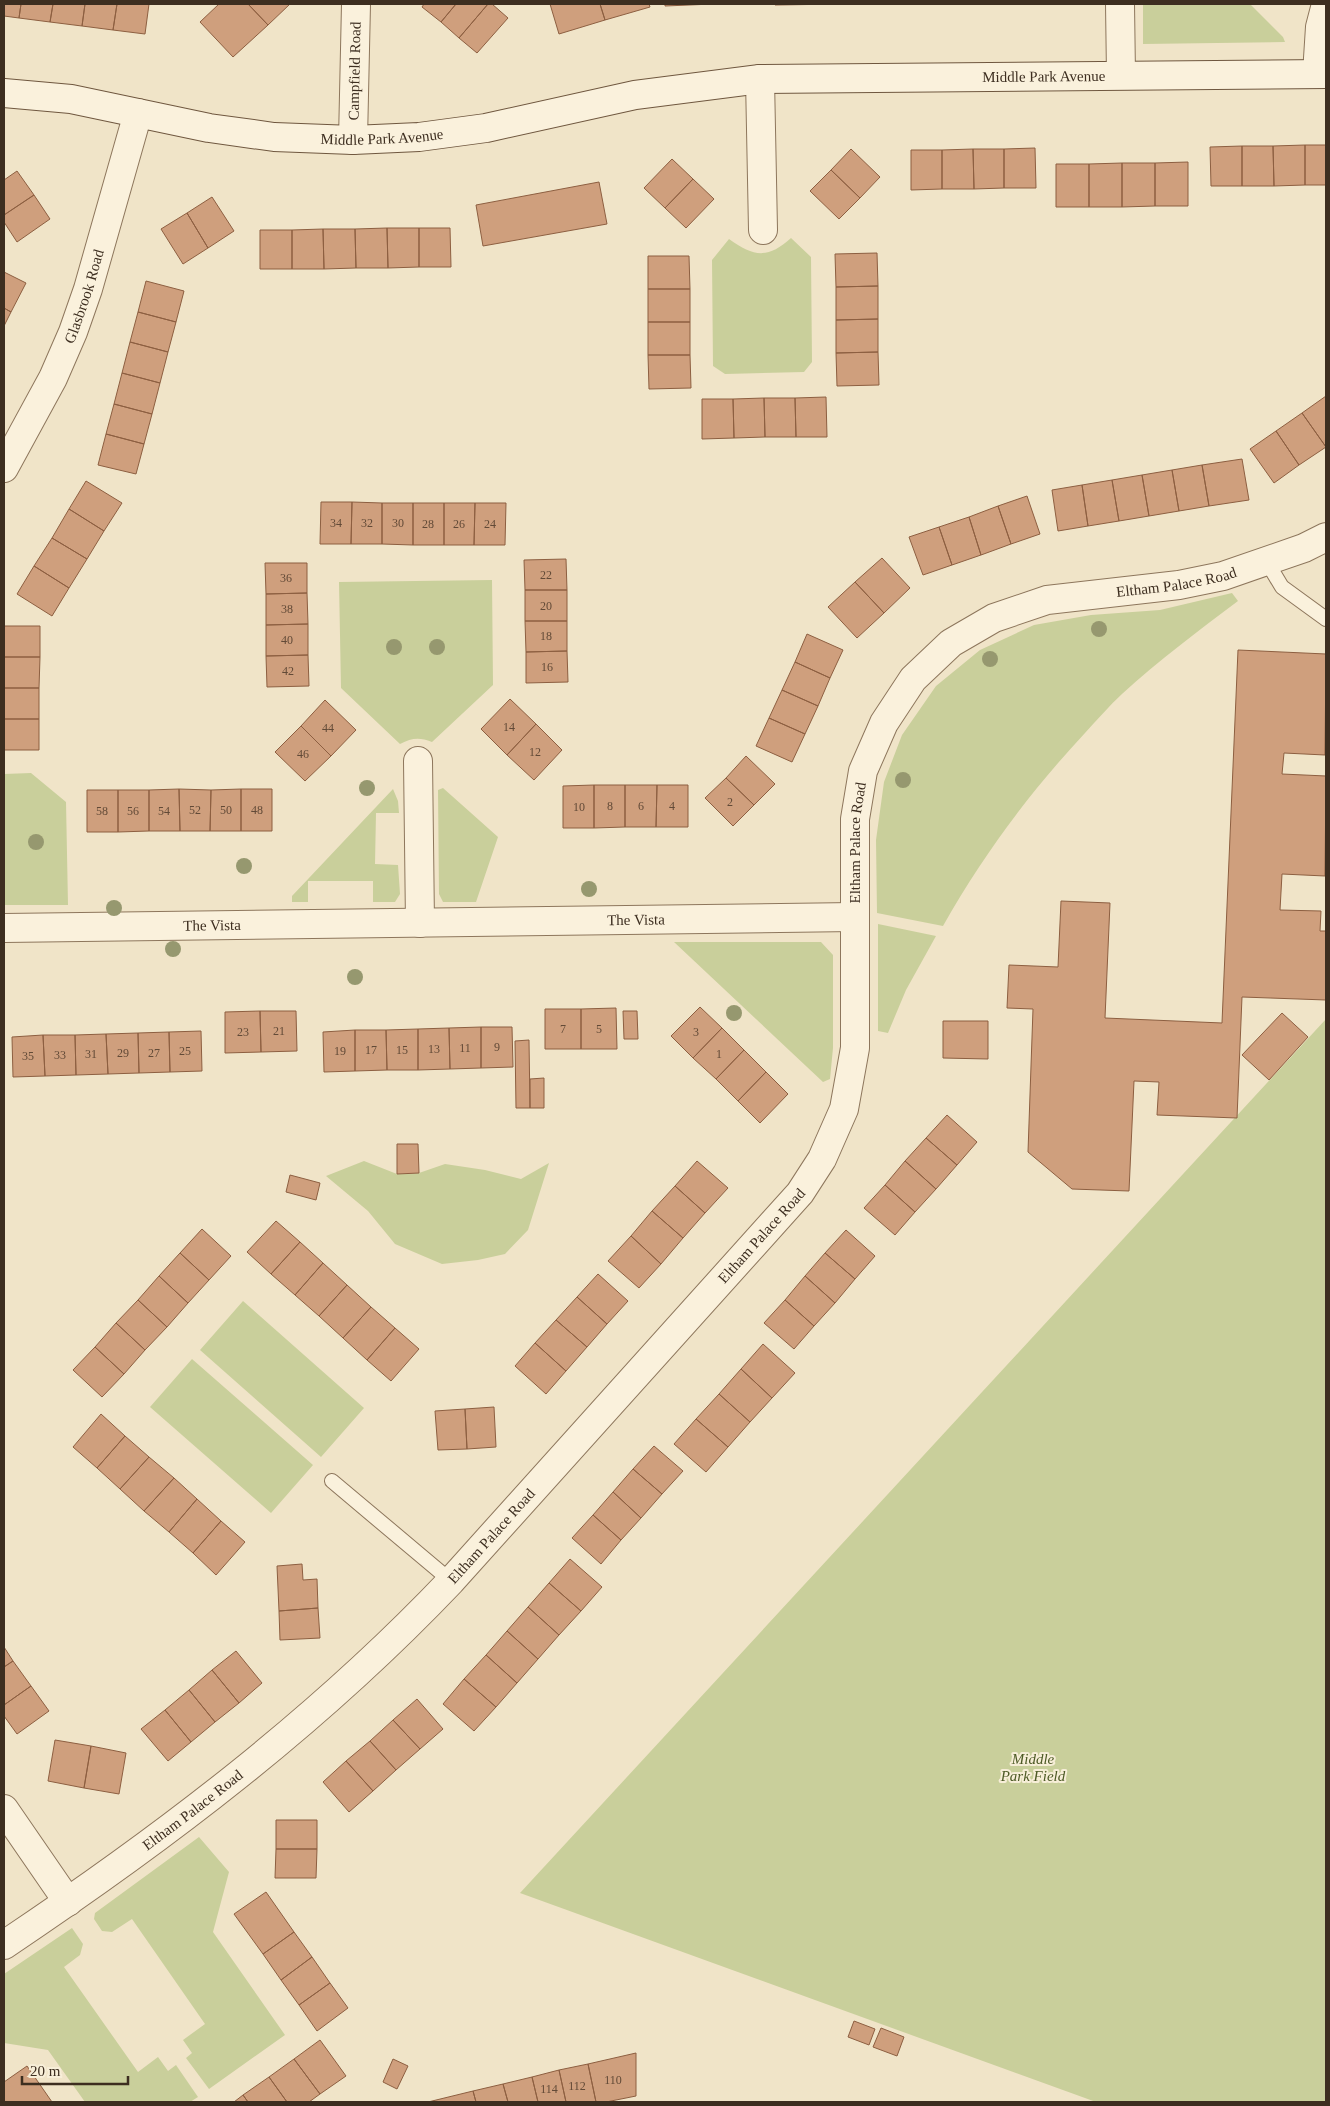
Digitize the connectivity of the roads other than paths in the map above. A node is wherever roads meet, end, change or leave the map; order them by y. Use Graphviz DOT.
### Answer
graph roads {
  1 [pos="356,4"];
  2 [pos="1120,4"];
  3 [pos="1326,4"];
  4 [pos="1322,74"];
  5 [pos="1121,75"];
  6 [pos="760,79"];
  7 [pos="4,93"];
  8 [pos="138,113"];
  9 [pos="353,140"];
  10 [pos="763,230"];
  11 [pos="4,468"];
  12 [pos="1326,537"];
  13 [pos="1267,562"];
  14 [pos="1326,619"];
  15 [pos="418,761"];
  16 [pos="854,917"];
  17 [pos="420,923"];
  18 [pos="4,928"];
  19 [pos="332,1480"];
  20 [pos="451,1582"];
  21 [pos="4,1809"];
  22 [pos="68,1902"];
  23 [pos="4,1945"];
  1 -- 9 [label="street, Campfield Road"];
  2 -- 5 [label="street"];
  3 -- 4 [label="street"];
  4 -- 5 [label="street, Middle Park Avenue"];
  5 -- 6 [label="street, Middle Park Avenue"];
  6 -- 9 [label="street, Middle Park Avenue"];
  6 -- 10 [label="street"];
  7 -- 8 [label="street, Middle Park Avenue"];
  8 -- 9 [label="street, Middle Park Avenue"];
  8 -- 11 [label="street, Glasbrook Road"];
  12 -- 13 [label="street, Eltham Palace Road"];
  13 -- 14 [label="lane"];
  13 -- 16 [label="street, Eltham Palace Road"];
  15 -- 17 [label="street"];
  16 -- 17 [label="street, The Vista"];
  16 -- 20 [label="street, Eltham Palace Road"];
  17 -- 18 [label="street, The Vista"];
  19 -- 20 [label="lane"];
  20 -- 22 [label="street, Eltham Palace Road"];
  21 -- 22 [label="street"];
  22 -- 23 [label="street, Eltham Palace Road"];
}
